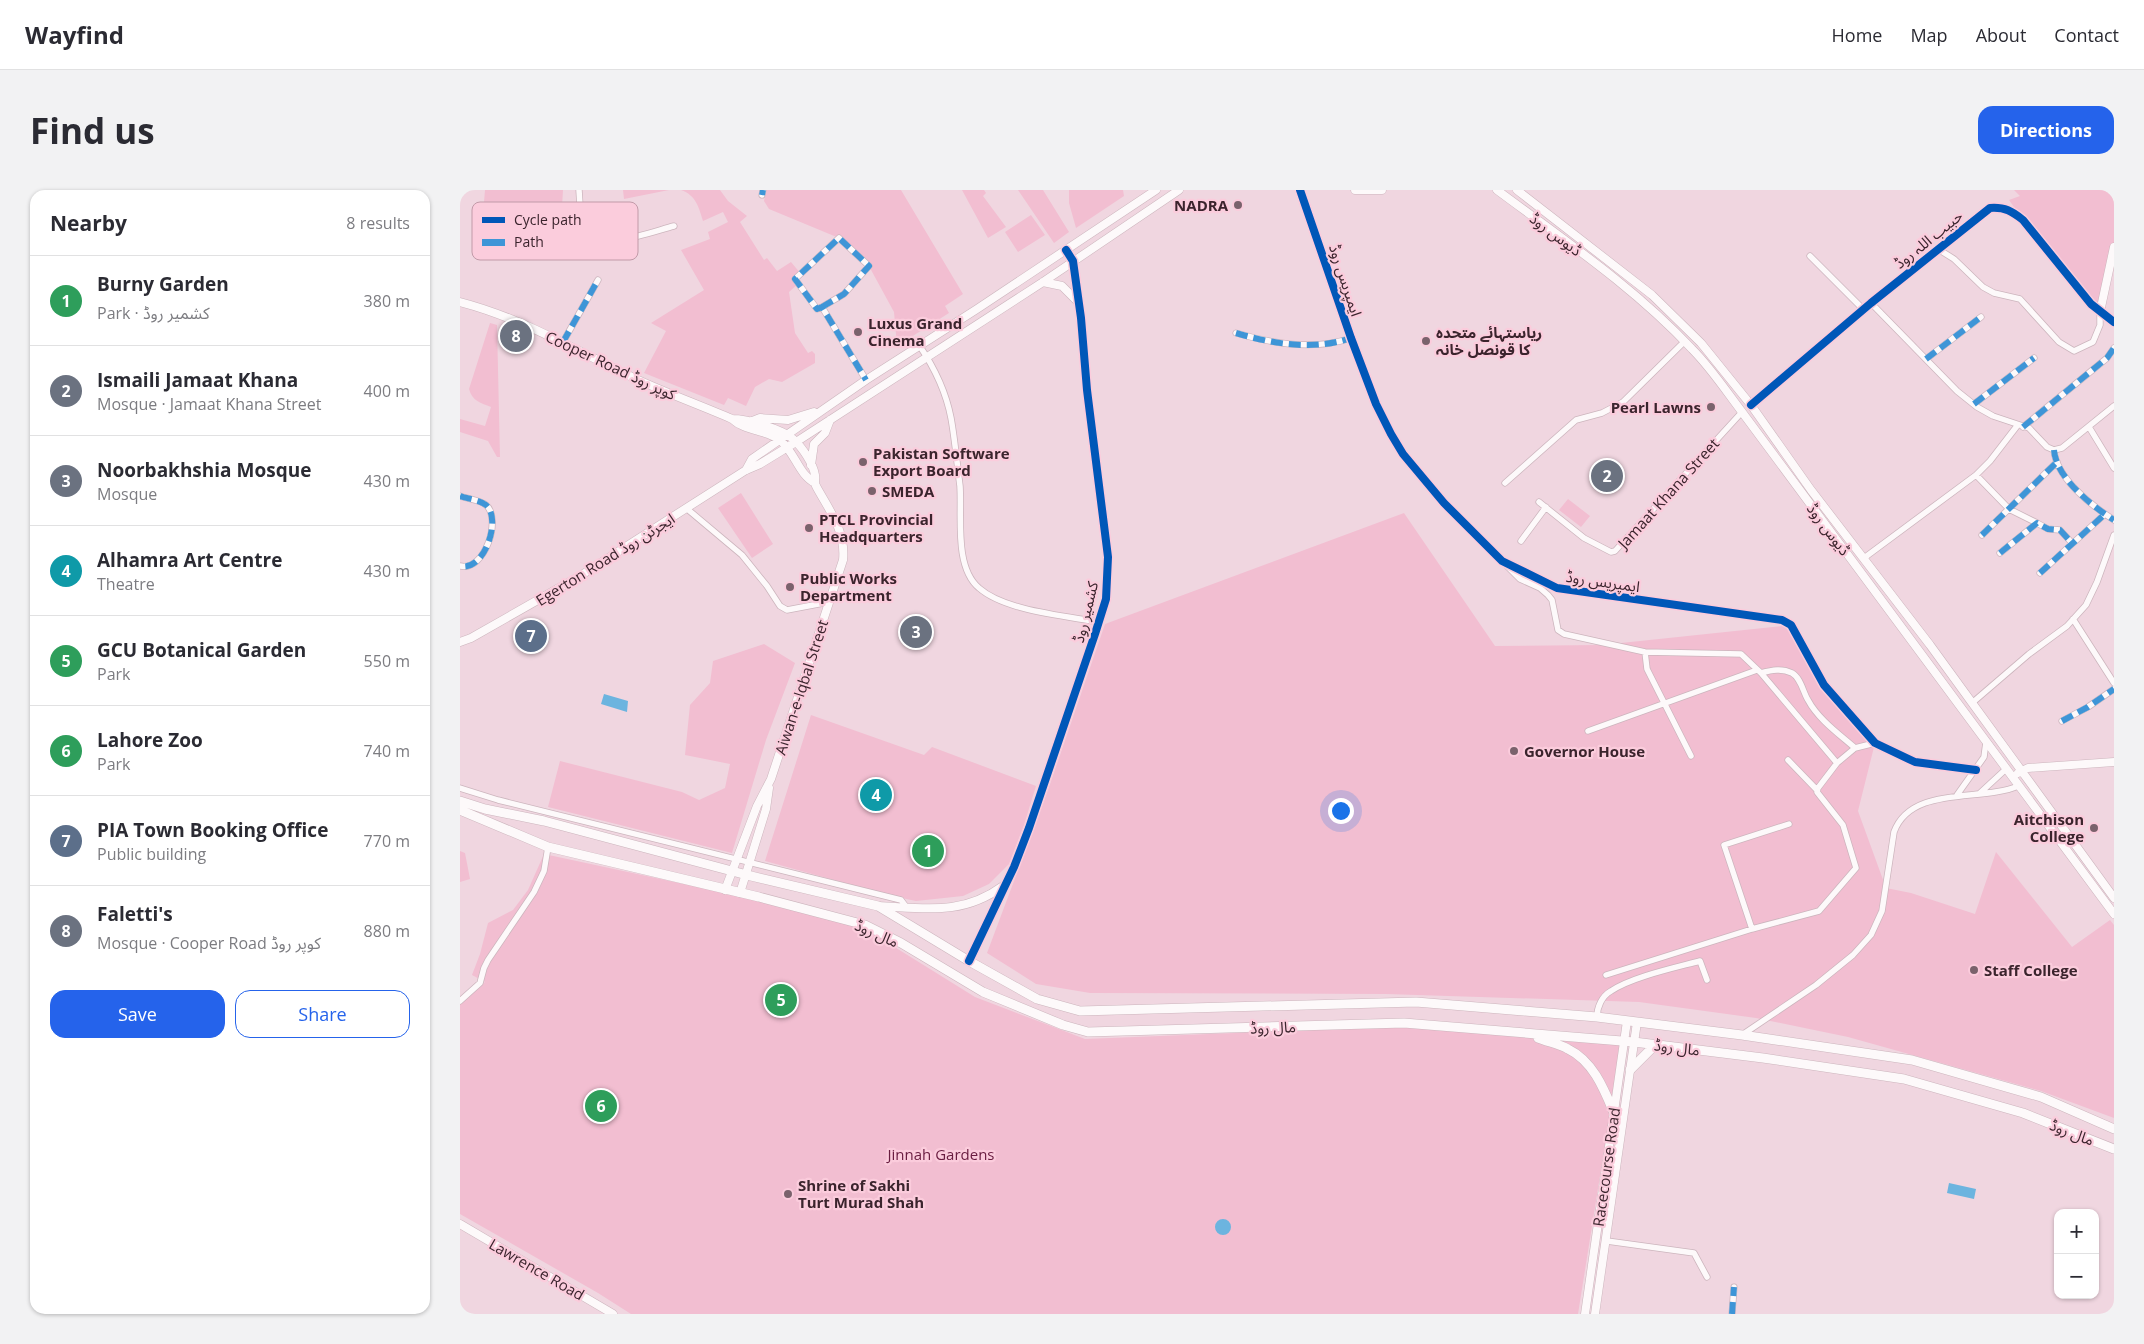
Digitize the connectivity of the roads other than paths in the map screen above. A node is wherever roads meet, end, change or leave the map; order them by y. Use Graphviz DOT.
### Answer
graph roads {
  1 [pos="1156,190"];
  2 [pos="1179,190"];
  3 [pos="1300,190"];
  4 [pos="1355,190"];
  5 [pos="1382,190"];
  6 [pos="1497,190"];
  7 [pos="1517,190"];
  8 [pos="674,226"];
  9 [pos="638,236"];
  10 [pos="2114,247"];
  11 [pos="1938,249"];
  12 [pos="1066,250"];
  13 [pos="1810,256"];
  14 [pos="1073,261"];
  15 [pos="598,280"];
  16 [pos="1044,282"];
  17 [pos="460,302"];
  18 [pos="1871,303"];
  19 [pos="1079,304"];
  20 [pos="822,308"];
  21 [pos="1864,310"];
  22 [pos="2100,312"];
  23 [pos="1981,318"];
  24 [pos="2114,322"];
  25 [pos="1236,333"];
  26 [pos="1351,338"];
  27 [pos="1685,341"];
  28 [pos="563,342"];
  29 [pos="920,345"];
  30 [pos="2114,348"];
  31 [pos="927,357"];
  32 [pos="1926,358"];
  33 [pos="2034,358"];
  34 [pos="866,380"];
  35 [pos="1974,404"];
  36 [pos="1751,405"];
  37 [pos="2114,406"];
  38 [pos="821,410"];
  39 [pos="1742,412"];
  40 [pos="732,419"];
  41 [pos="830,420"];
  42 [pos="750,422"];
  43 [pos="2020,426"];
  44 [pos="2089,426"];
  45 [pos="786,434"];
  46 [pos="780,440"];
  47 [pos="796,442"];
  48 [pos="787,447"];
  49 [pos="2054,450"];
  50 [pos="2057,462"];
  51 [pos="811,467"];
  52 [pos="2114,468"];
  53 [pos="746,470"];
  54 [pos="1976,476"];
  55 [pos="1505,483"];
  56 [pos="815,484"];
  57 [pos="460,496"];
  58 [pos="1539,502"];
  59 [pos="1546,507"];
  60 [pos="686,508"];
  61 [pos="2009,509"];
  62 [pos="2105,514"];
  63 [pos="2114,520"];
  64 [pos="2037,522"];
  65 [pos="1982,535"];
  66 [pos="2114,535"];
  67 [pos="1521,541"];
  68 [pos="2072,543"];
  69 [pos="2000,553"];
  70 [pos="1864,558"];
  71 [pos="1502,560"];
  72 [pos="460,566"];
  73 [pos="2040,573"];
  74 [pos="829,602"];
  75 [pos="2073,619"];
  76 [pos="1099,622"];
  77 [pos="460,642"];
  78 [pos="1645,652"];
  79 [pos="1759,671"];
  80 [pos="2114,683"];
  81 [pos="2114,689"];
  82 [pos="1664,703"];
  83 [pos="1972,703"];
  84 [pos="2062,721"];
  85 [pos="1588,730"];
  86 [pos="1986,742"];
  87 [pos="1875,743"];
  88 [pos="1855,748"];
  89 [pos="1691,756"];
  90 [pos="1788,760"];
  91 [pos="2114,762"];
  92 [pos="1837,763"];
  93 [pos="2006,769"];
  94 [pos="1976,770"];
  95 [pos="2020,772"];
  96 [pos="2012,777"];
  97 [pos="771,779"];
  98 [pos="2018,786"];
  99 [pos="460,788"];
  100 [pos="1817,790"];
  101 [pos="1980,793"];
  102 [pos="1957,795"];
  103 [pos="460,800"];
  104 [pos="485,808"];
  105 [pos="460,810"];
  106 [pos="482,819"];
  107 [pos="1789,824"];
  108 [pos="548,847"];
  109 [pos="738,858"];
  110 [pos="751,862"];
  111 [pos="733,870"];
  112 [pos="747,875"];
  113 [pos="1005,885"];
  114 [pos="726,890"];
  115 [pos="740,893"];
  116 [pos="2114,898"];
  117 [pos="878,906"];
  118 [pos="907,908"];
  119 [pos="2114,914"];
  120 [pos="1752,929"];
  121 [pos="969,961"];
  122 [pos="1606,975"];
  123 [pos="1707,980"];
  124 [pos="460,1000"];
  125 [pos="1597,1017"];
  126 [pos="1627,1021"];
  127 [pos="1637,1022"];
  128 [pos="1532,1035"];
  129 [pos="1742,1035"];
  130 [pos="1629,1042"];
  131 [pos="1656,1044"];
  132 [pos="1630,1070"];
  133 [pos="1614,1113"];
  134 [pos="2114,1128"];
  135 [pos="2114,1150"];
  136 [pos="460,1224"];
  137 [pos="1606,1241"];
  138 [pos="1707,1277"];
  139 [pos="1734,1287"];
  140 [pos="614,1314"];
  141 [pos="1584,1314"];
  142 [pos="1595,1314"];
  143 [pos="1732,1314"];
  1 -- 12 [label="main road"];
  2 -- 14 [label="main road"];
  3 -- 26 [label="street, ایمپریس روڈ"];
  4 -- 5 [label="main road"];
  6 -- 27 [label="main road, ڈیوس روڈ"];
  7 -- 36 [label="main road, ڈیوس روڈ"];
  8 -- 9 [label="street"];
  10 -- 22 [label="main road"];
  11 -- 18 [label="main road, حبیب اللہ روڈ"];
  11 -- 22 [label="main road, حبیب اللہ روڈ"];
  11 -- 22 [label="street"];
  12 -- 14 [label="main road, کشمیر روڈ"];
  12 -- 29 [label="main road"];
  13 -- 21 [label="street"];
  14 -- 16 [label="main road"];
  14 -- 19 [label="main road, کشمیر روڈ"];
  15 -- 28 [label="street"];
  16 -- 19 [label="main road"];
  16 -- 31 [label="main road"];
  17 -- 28 [label="main road, Cooper Road کوپر روڈ"];
  18 -- 21 [label="main road, حبیب اللہ روڈ"];
  18 -- 32 [label="street"];
  19 -- 76 [label="main road, کشمیر روڈ"];
  20 -- 20 [label="street"];
  20 -- 34 [label="street"];
  21 -- 36 [label="main road, حبیب اللہ روڈ"];
  22 -- 24 [label="main road, حبیب اللہ روڈ"];
  23 -- 32 [label="street"];
  25 -- 26 [label="street"];
  26 -- 71 [label="street, ایمپریس روڈ"];
  27 -- 39 [label="main road, ڈیوس روڈ"];
  27 -- 55 [label="street"];
  28 -- 40 [label="main road, Cooper Road کوپر روڈ"];
  29 -- 31 [label="street"];
  29 -- 34 [label="main road"];
  30 -- 43 [label="street"];
  31 -- 41 [label="main road"];
  31 -- 76 [label="street"];
  32 -- 35 [label="street"];
  33 -- 35 [label="street"];
  34 -- 38 [label="main road"];
  35 -- 43 [label="street"];
  36 -- 70 [label="main road, ڈیوس روڈ"];
  37 -- 44 [label="street"];
  38 -- 42 [label="main road"];
  38 -- 45 [label="main road"];
  39 -- 59 [label="street, Jamaat Khana Street"];
  39 -- 86 [label="main road, ڈیوس روڈ"];
  40 -- 42 [label="main road, Cooper Road کوپر روڈ"];
  40 -- 46 [label="main road, Cooper Road کوپر روڈ"];
  41 -- 47 [label="main road"];
  41 -- 51 [label="main road"];
  42 -- 45 [label="main road, Cooper Road کوپر روڈ"];
  43 -- 49 [label="street"];
  43 -- 54 [label="street"];
  44 -- 49 [label="street"];
  44 -- 52 [label="street"];
  45 -- 46 [label="main road"];
  45 -- 47 [label="main road, Aiwan-e-Iqbal Street"];
  46 -- 48 [label="main road, Aiwan-e-Iqbal Street"];
  46 -- 53 [label="main road"];
  47 -- 48 [label="main road"];
  47 -- 51 [label="main road, Aiwan-e-Iqbal Street"];
  48 -- 53 [label="main road"];
  48 -- 56 [label="main road, Aiwan-e-Iqbal Street"];
  49 -- 50 [label="street"];
  50 -- 61 [label="street"];
  50 -- 62 [label="street"];
  51 -- 56 [label="main road, Aiwan-e-Iqbal Street"];
  53 -- 60 [label="main road, Egerton Road ایجرٹن روڈ"];
  54 -- 61 [label="street"];
  54 -- 70 [label="street"];
  56 -- 74 [label="main road, Aiwan-e-Iqbal Street"];
  57 -- 72 [label="street"];
  58 -- 59 [label="street, Jamaat Khana Street"];
  59 -- 67 [label="street"];
  60 -- 74 [label="street"];
  60 -- 77 [label="main road, Egerton Road ایجرٹن روڈ"];
  61 -- 64 [label="street"];
  61 -- 65 [label="street"];
  62 -- 63 [label="street"];
  62 -- 68 [label="street"];
  64 -- 68 [label="street"];
  64 -- 69 [label="street"];
  66 -- 75 [label="street"];
  68 -- 73 [label="street"];
  70 -- 83 [label="main road, ڈیوس روڈ"];
  71 -- 78 [label="street"];
  71 -- 87 [label="street, ایمپریس روڈ"];
  74 -- 97 [label="main road, Aiwan-e-Iqbal Street"];
  75 -- 80 [label="street"];
  75 -- 83 [label="street"];
  76 -- 113 [label="main road, کشمیر روڈ"];
  78 -- 79 [label="street"];
  78 -- 82 [label="street"];
  79 -- 82 [label="street"];
  79 -- 88 [label="street"];
  79 -- 92 [label="street"];
  81 -- 84 [label="street"];
  82 -- 85 [label="street"];
  82 -- 89 [label="street"];
  83 -- 95 [label="main road, ڈیوس روڈ"];
  86 -- 93 [label="main road, ڈیوس روڈ"];
  86 -- 94 [label="street"];
  87 -- 88 [label="street"];
  87 -- 94 [label="street, ایمپریس روڈ"];
  88 -- 92 [label="street"];
  90 -- 100 [label="street"];
  91 -- 95 [label="main road"];
  92 -- 100 [label="street"];
  93 -- 96 [label="main road, ڈیوس روڈ"];
  93 -- 101 [label="street"];
  94 -- 102 [label="street"];
  95 -- 96 [label="main road"];
  95 -- 116 [label="main road, ڈیوس روڈ"];
  96 -- 98 [label="main road, ڈیوس روڈ"];
  97 -- 109 [label="main road, Aiwan-e-Iqbal Street"];
  97 -- 110 [label="main road"];
  98 -- 101 [label="street"];
  98 -- 119 [label="main road, ڈیوس روڈ"];
  99 -- 109 [label="street"];
  100 -- 120 [label="street"];
  101 -- 102 [label="street"];
  102 -- 129 [label="street"];
  103 -- 104 [label="main road, مال روڈ"];
  104 -- 106 [label="main road"];
  104 -- 111 [label="main road, مال روڈ"];
  105 -- 106 [label="main road, مال روڈ"];
  106 -- 108 [label="main road, مال روڈ"];
  107 -- 120 [label="street"];
  108 -- 114 [label="main road, مال روڈ"];
  108 -- 124 [label="street"];
  109 -- 110 [label="street"];
  109 -- 111 [label="main road, Aiwan-e-Iqbal Street"];
  110 -- 112 [label="main road"];
  110 -- 118 [label="street"];
  111 -- 112 [label="main road, مال روڈ"];
  111 -- 114 [label="main road, Aiwan-e-Iqbal Street"];
  112 -- 115 [label="main road"];
  112 -- 117 [label="main road, مال روڈ"];
  113 -- 118 [label="main road"];
  113 -- 121 [label="main road, کشمیر روڈ"];
  114 -- 115 [label="main road, مال روڈ"];
  115 -- 128 [label="main road, مال روڈ"];
  117 -- 118 [label="main road"];
  117 -- 121 [label="main road, مال روڈ"];
  120 -- 122 [label="street"];
  121 -- 125 [label="main road, مال روڈ"];
  123 -- 125 [label="street"];
  125 -- 126 [label="main road, مال روڈ"];
  126 -- 127 [label="main road, مال روڈ"];
  126 -- 130 [label="main road, Racecourse Road"];
  127 -- 129 [label="main road, مال روڈ"];
  127 -- 130 [label="main road, Racecourse Road"];
  128 -- 130 [label="main road, مال روڈ"];
  128 -- 133 [label="main road"];
  129 -- 134 [label="main road, مال روڈ"];
  130 -- 131 [label="main road, مال روڈ"];
  130 -- 132 [label="main road, Racecourse Road"];
  130 -- 133 [label="main road, Racecourse Road"];
  131 -- 132 [label="main road"];
  131 -- 135 [label="main road, مال روڈ"];
  132 -- 137 [label="main road, Racecourse Road"];
  133 -- 141 [label="main road, Racecourse Road"];
  136 -- 140 [label="main road, Lawrence Road"];
  137 -- 138 [label="street"];
  137 -- 142 [label="main road, Racecourse Road"];
  139 -- 143 [label="street"];
}
